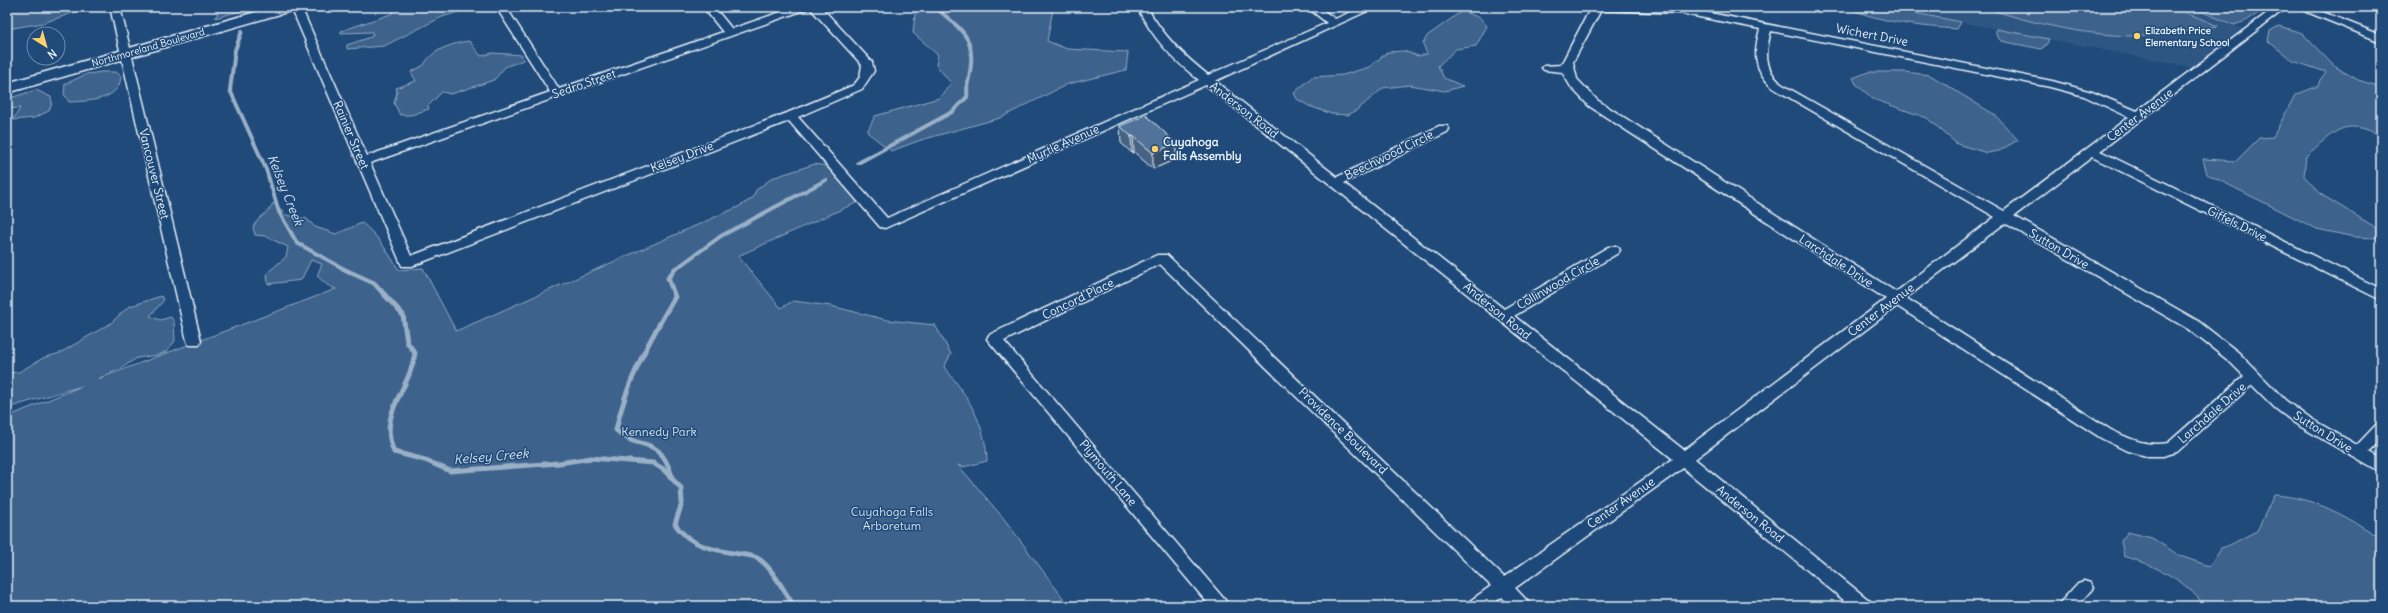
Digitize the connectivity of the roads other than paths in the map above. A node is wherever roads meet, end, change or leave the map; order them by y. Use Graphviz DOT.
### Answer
graph roads {
  1 [pos="115,7"];
  2 [pos="289,7"];
  3 [pos="296,7"];
  4 [pos="501,7"];
  5 [pos="708,7"];
  6 [pos="805,7"];
  7 [pos="815,7"];
  8 [pos="1142,7"];
  9 [pos="1312,7"];
  10 [pos="1371,7"];
  11 [pos="1597,7"];
  12 [pos="2282,7"];
  13 [pos="2300,7"];
  14 [pos="1334,23"];
  15 [pos="1766,28"];
  16 [pos="730,33"];
  17 [pos="2381,39"];
  18 [pos="126,53"];
  19 [pos="1548,68"];
  20 [pos="1566,69"];
  21 [pos="1207,81"];
  22 [pos="7,88"];
  23 [pos="556,93"];
  24 [pos="791,116"];
  25 [pos="2138,116"];
  26 [pos="1443,129"];
  27 [pos="2093,152"];
  28 [pos="362,162"];
  29 [pos="1336,182"];
  30 [pos="2004,217"];
  31 [pos="1614,250"];
  32 [pos="1162,258"];
  33 [pos="407,263"];
  34 [pos="2381,295"];
  35 [pos="1897,300"];
  36 [pos="1503,316"];
  37 [pos="194,340"];
  38 [pos="994,340"];
  39 [pos="2253,376"];
  40 [pos="2381,429"];
  41 [pos="2358,454"];
  42 [pos="1684,459"];
  43 [pos="2381,467"];
  44 [pos="1503,587"];
  45 [pos="2084,588"];
  46 [pos="1221,606"];
  47 [pos="1476,606"];
  48 [pos="1523,606"];
  49 [pos="1864,606"];
  50 [pos="2066,606"];
  1 -- 18 [label="street, Vancouver Street"];
  2 -- 18 [label="street, Northmoreland Boulevard"];
  3 -- 28 [label="street, Rainier Street"];
  4 -- 23 [label="street"];
  5 -- 16 [label="street"];
  6 -- 16 [label="street, Sedro Street"];
  7 -- 24 [label="street, Kelsey Drive"];
  8 -- 21 [label="street, Anderson Road"];
  9 -- 14 [label="street"];
  10 -- 14 [label="street, Myrtle Avenue"];
  11 -- 15 [label="street, Wichert Drive"];
  11 -- 20 [label="street"];
  12 -- 25 [label="street, Center Avenue"];
  13 -- 17 [label="street"];
  14 -- 21 [label="street, Myrtle Avenue"];
  15 -- 25 [label="street, Wichert Drive"];
  15 -- 30 [label="street, Sutton Drive"];
  16 -- 23 [label="street, Sedro Street"];
  18 -- 22 [label="street, Northmoreland Boulevard"];
  18 -- 37 [label="street, Vancouver Street"];
  19 -- 20 [label="street"];
  20 -- 35 [label="street, Larchdale Drive"];
  21 -- 24 [label="street, Myrtle Avenue"];
  21 -- 29 [label="street, Anderson Road"];
  23 -- 28 [label="street, Sedro Street"];
  24 -- 33 [label="street, Kelsey Drive"];
  25 -- 27 [label="street, Center Avenue"];
  26 -- 29 [label="street, Beechwood Circle"];
  27 -- 30 [label="street, Center Avenue"];
  27 -- 34 [label="street, Giffels Drive"];
  28 -- 33 [label="street, Rainier Street"];
  29 -- 36 [label="street, Anderson Road"];
  30 -- 35 [label="street, Center Avenue"];
  30 -- 39 [label="street, Sutton Drive"];
  31 -- 36 [label="street, Collinwood Circle"];
  32 -- 38 [label="street, Concord Place"];
  32 -- 44 [label="street, Providence Boulevard"];
  35 -- 39 [label="street, Larchdale Drive"];
  35 -- 42 [label="street, Center Avenue"];
  36 -- 42 [label="street, Anderson Road"];
  38 -- 46 [label="street, Plymouth Lane"];
  39 -- 41 [label="street, Sutton Drive"];
  40 -- 41 [label="street"];
  41 -- 43 [label="street, Sutton Drive"];
  42 -- 44 [label="street, Center Avenue"];
  42 -- 49 [label="street, Anderson Road"];
  44 -- 47 [label="street, Center Avenue"];
  44 -- 48 [label="street, Providence Boulevard"];
  45 -- 50 [label="street"];
}
